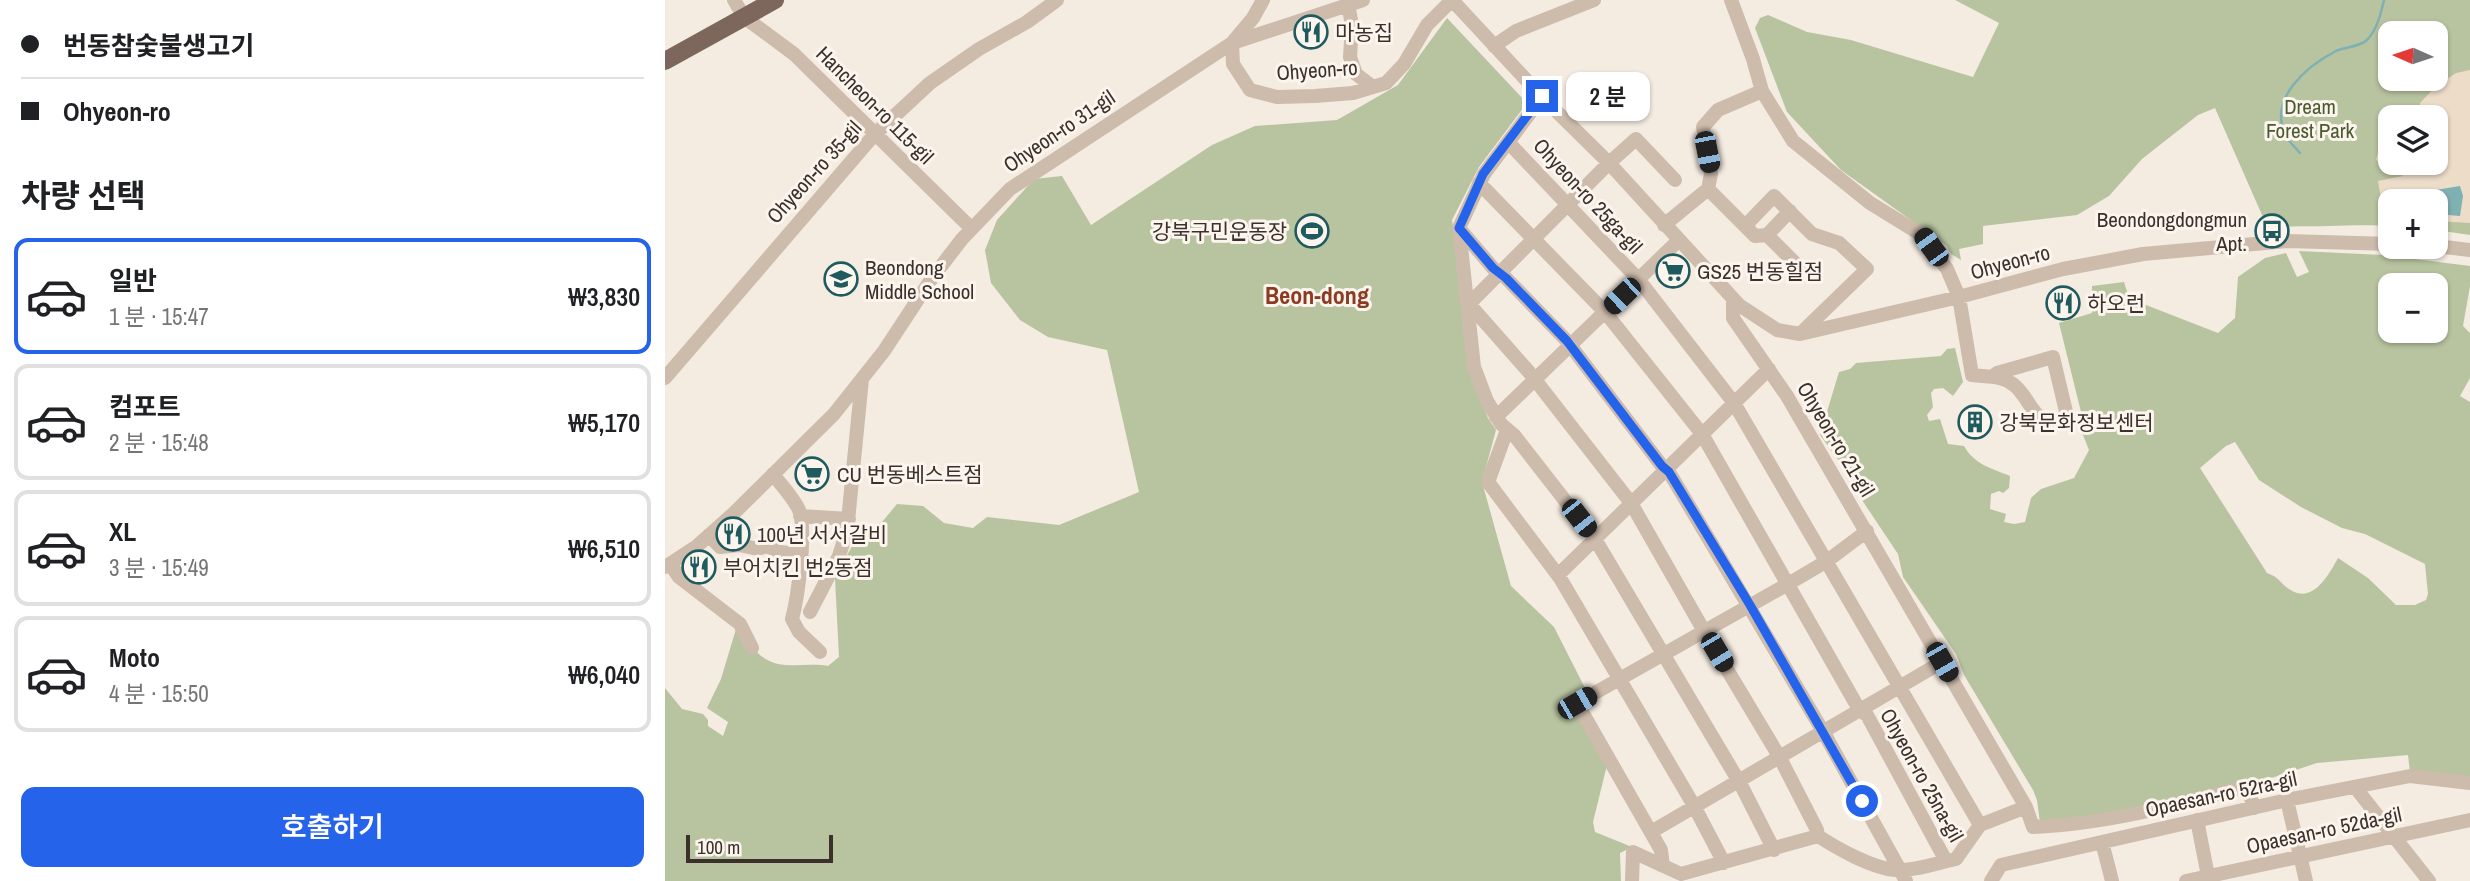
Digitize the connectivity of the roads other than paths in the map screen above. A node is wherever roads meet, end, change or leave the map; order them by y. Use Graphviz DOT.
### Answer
graph roads {
  1 [pos="734,0"];
  2 [pos="775,0"];
  3 [pos="1057,0"];
  4 [pos="1263,0"];
  5 [pos="1363,0"];
  6 [pos="1452,0"];
  7 [pos="1594,0"];
  8 [pos="1731,0"];
  9 [pos="1347,4"];
  10 [pos="744,17"];
  11 [pos="1231,43"];
  12 [pos="1494,46"];
  13 [pos="665,61"];
  14 [pos="1373,87"];
  15 [pos="1762,92"];
  16 [pos="1542,96"];
  17 [pos="874,135"];
  18 [pos="1508,142"];
  19 [pos="1609,163"];
  20 [pos="1675,180"];
  21 [pos="1479,183"];
  22 [pos="1707,189"];
  23 [pos="1567,204"];
  24 [pos="1790,211"];
  25 [pos="1664,225"];
  26 [pos="1745,226"];
  27 [pos="971,228"];
  28 [pos="1459,228"];
  29 [pos="1767,235"];
  30 [pos="1533,238"];
  31 [pos="1679,240"];
  32 [pos="2378,243"];
  33 [pos="2448,247"];
  34 [pos="2470,250"];
  35 [pos="1800,268"];
  36 [pos="1499,272"];
  37 [pos="1639,280"];
  38 [pos="1959,297"];
  39 [pos="1733,299"];
  40 [pos="1469,303"];
  41 [pos="1605,312"];
  42 [pos="1800,334"];
  43 [pos="1571,345"];
  44 [pos="1769,369"];
  45 [pos="1993,376"];
  46 [pos="665,378"];
  47 [pos="862,379"];
  48 [pos="1535,380"];
  49 [pos="1734,403"];
  50 [pos="1496,416"];
  51 [pos="1507,430"];
  52 [pos="1702,434"];
  53 [pos="1665,470"];
  54 [pos="773,474"];
  55 [pos="1632,503"];
  56 [pos="800,516"];
  57 [pos="849,519"];
  58 [pos="1867,531"];
  59 [pos="709,536"];
  60 [pos="1595,538"];
  61 [pos="800,551"];
  62 [pos="1827,561"];
  63 [pos="668,566"];
  64 [pos="1558,575"];
  65 [pos="1788,584"];
  66 [pos="1750,605"];
  67 [pos="810,612"];
  68 [pos="1704,631"];
  69 [pos="752,648"];
  70 [pos="820,652"];
  71 [pos="1663,654"];
  72 [pos="1942,662"];
  73 [pos="1619,679"];
  74 [pos="1901,688"];
  75 [pos="1860,711"];
  76 [pos="1824,733"];
  77 [pos="1780,758"];
  78 [pos="1738,782"];
  79 [pos="2470,783"];
  80 [pos="2355,787"];
  81 [pos="2287,800"];
  82 [pos="1695,807"];
  83 [pos="2026,807"];
  84 [pos="2254,807"];
  85 [pos="2197,820"];
  86 [pos="2470,820"];
  87 [pos="1980,825"];
  88 [pos="2033,827"];
  89 [pos="1651,832"];
  90 [pos="1818,836"];
  91 [pos="2394,836"];
  92 [pos="2102,842"];
  93 [pos="1775,849"];
  94 [pos="2301,856"];
  95 [pos="1946,861"];
  96 [pos="1724,863"];
  97 [pos="1663,866"];
  98 [pos="1904,875"];
  99 [pos="2209,879"];
  100 [pos="1632,881"];
  101 [pos="1991,881"];
  102 [pos="2112,881"];
  103 [pos="2186,881"];
  104 [pos="2306,881"];
  105 [pos="2429,881"];
  1 -- 10 [label="street"];
  2 -- 10 [label="main road"];
  3 -- 17 [label="street, Ohyeon-ro 35-gil"];
  4 -- 11 [label="street"];
  5 -- 9 [label="street, Ohyeon-ro 31-gil"];
  6 -- 12 [label="street, Ohyeon-ro"];
  6 -- 14 [label="street, Ohyeon-ro"];
  7 -- 12 [label="street"];
  8 -- 15 [label="street"];
  9 -- 11 [label="street, Ohyeon-ro 31-gil"];
  9 -- 14 [label="street"];
  10 -- 13 [label="main road"];
  10 -- 17 [label="street, Hancheon-ro 115-gil"];
  11 -- 14 [label="street, Ohyeon-ro"];
  11 -- 27 [label="street, Ohyeon-ro 31-gil"];
  12 -- 16 [label="street, Ohyeon-ro"];
  15 -- 22 [label="street"];
  15 -- 38 [label="street"];
  16 -- 18 [label="street"];
  16 -- 19 [label="street, Ohyeon-ro"];
  17 -- 27 [label="street, Hancheon-ro 115-gil"];
  17 -- 46 [label="street, Ohyeon-ro 35-gil"];
  18 -- 21 [label="street"];
  18 -- 23 [label="street, Ohyeon-ro 25ga-gil"];
  19 -- 20 [label="street"];
  19 -- 23 [label="street"];
  19 -- 25 [label="street, Ohyeon-ro"];
  21 -- 28 [label="street"];
  21 -- 30 [label="street, Ohyeon-ro 25na-gil"];
  22 -- 25 [label="street"];
  22 -- 26 [label="street"];
  23 -- 30 [label="street"];
  23 -- 37 [label="street, Ohyeon-ro 25ga-gil"];
  24 -- 26 [label="street"];
  24 -- 29 [label="street"];
  24 -- 42 [label="street"];
  25 -- 31 [label="street, Ohyeon-ro"];
  26 -- 29 [label="street"];
  27 -- 47 [label="street, Ohyeon-ro 31-gil"];
  28 -- 36 [label="street"];
  28 -- 40 [label="street"];
  29 -- 35 [label="street"];
  30 -- 36 [label="street"];
  30 -- 41 [label="street, Ohyeon-ro 25na-gil"];
  31 -- 37 [label="street"];
  31 -- 39 [label="street, Ohyeon-ro"];
  32 -- 38 [label="street, Ohyeon-ro"];
  33 -- 34 [label="street"];
  36 -- 40 [label="street"];
  36 -- 43 [label="street"];
  37 -- 41 [label="street, Ohyeon-ro 25ga-gil"];
  37 -- 49 [label="street, Ohyeon-ro 25ga-gil"];
  38 -- 42 [label="street, Ohyeon-ro"];
  38 -- 45 [label="street"];
  39 -- 42 [label="street, Ohyeon-ro"];
  39 -- 44 [label="street, Ohyeon-ro 21-gil"];
  40 -- 48 [label="street"];
  40 -- 50 [label="street"];
  41 -- 43 [label="street"];
  41 -- 52 [label="street, Ohyeon-ro 25na-gil"];
  43 -- 48 [label="street"];
  43 -- 53 [label="street"];
  44 -- 49 [label="street, Ohyeon-ro 21-gil"];
  44 -- 58 [label="street, Ohyeon-ro 21-gil"];
  45 -- 45 [label="street"];
  47 -- 54 [label="street, Ohyeon-ro 31-gil"];
  47 -- 57 [label="street"];
  48 -- 50 [label="street"];
  48 -- 55 [label="street"];
  49 -- 52 [label="street"];
  49 -- 62 [label="street, Ohyeon-ro 25ga-gil"];
  50 -- 51 [label="street"];
  51 -- 60 [label="street"];
  51 -- 64 [label="street"];
  52 -- 53 [label="street"];
  52 -- 65 [label="street, Ohyeon-ro 25na-gil"];
  53 -- 55 [label="street"];
  53 -- 66 [label="street"];
  54 -- 56 [label="street"];
  54 -- 59 [label="street, Ohyeon-ro 31-gil"];
  55 -- 60 [label="street"];
  55 -- 68 [label="street"];
  56 -- 57 [label="street"];
  56 -- 61 [label="street"];
  57 -- 67 [label="street"];
  58 -- 62 [label="street"];
  58 -- 72 [label="street, Ohyeon-ro 21-gil"];
  59 -- 61 [label="street"];
  59 -- 63 [label="street, Ohyeon-ro 31-gil"];
  60 -- 64 [label="street"];
  60 -- 71 [label="street"];
  61 -- 70 [label="street"];
  62 -- 65 [label="street"];
  62 -- 74 [label="street, Ohyeon-ro 25ga-gil"];
  63 -- 69 [label="street, Ohyeon-ro 31-gil"];
  64 -- 73 [label="street"];
  65 -- 66 [label="street"];
  65 -- 75 [label="street, Ohyeon-ro 25na-gil"];
  66 -- 68 [label="street"];
  66 -- 76 [label="street"];
  68 -- 71 [label="street"];
  68 -- 77 [label="street"];
  71 -- 73 [label="street"];
  71 -- 78 [label="street"];
  72 -- 74 [label="street"];
  72 -- 83 [label="street, Ohyeon-ro 21-gil"];
  73 -- 82 [label="street"];
  73 -- 89 [label="street"];
  74 -- 75 [label="street"];
  74 -- 87 [label="street, Ohyeon-ro 25ga-gil"];
  75 -- 76 [label="street, Ohyeon-ro 25na-gil"];
  75 -- 95 [label="street, Ohyeon-ro 25na-gil"];
  76 -- 77 [label="street, Ohyeon-ro 25na-gil"];
  76 -- 98 [label="street"];
  77 -- 78 [label="street, Ohyeon-ro 25na-gil"];
  77 -- 90 [label="street"];
  78 -- 82 [label="street, Ohyeon-ro 25na-gil"];
  78 -- 93 [label="street"];
  79 -- 80 [label="street, Opaesan-ro 52ra-gil"];
  80 -- 81 [label="street, Opaesan-ro 52ra-gil"];
  80 -- 91 [label="street"];
  81 -- 84 [label="street, Opaesan-ro 52ra-gil"];
  81 -- 94 [label="street"];
  82 -- 89 [label="street, Ohyeon-ro 25na-gil"];
  82 -- 96 [label="street"];
  83 -- 87 [label="street"];
  83 -- 88 [label="street, Ohyeon-ro 21-gil"];
  84 -- 85 [label="street, Opaesan-ro 52ra-gil"];
  84 -- 88 [label="street, Opaesan-ro 52ra-gil"];
  85 -- 92 [label="street, Opaesan-ro 52ra-gil"];
  85 -- 99 [label="street"];
  86 -- 91 [label="street, Opaesan-ro 52da-gil"];
  87 -- 95 [label="street"];
  89 -- 97 [label="street"];
  90 -- 93 [label="street"];
  90 -- 98 [label="street"];
  91 -- 94 [label="street, Opaesan-ro 52da-gil"];
  91 -- 105 [label="street"];
  92 -- 101 [label="street, Opaesan-ro 52ra-gil"];
  92 -- 102 [label="street"];
  93 -- 96 [label="street"];
  94 -- 99 [label="street, Opaesan-ro 52da-gil"];
  94 -- 104 [label="street"];
  95 -- 98 [label="street"];
  96 -- 97 [label="street"];
  97 -- 100 [label="street"];
  99 -- 103 [label="street, Opaesan-ro 52da-gil"];
}
